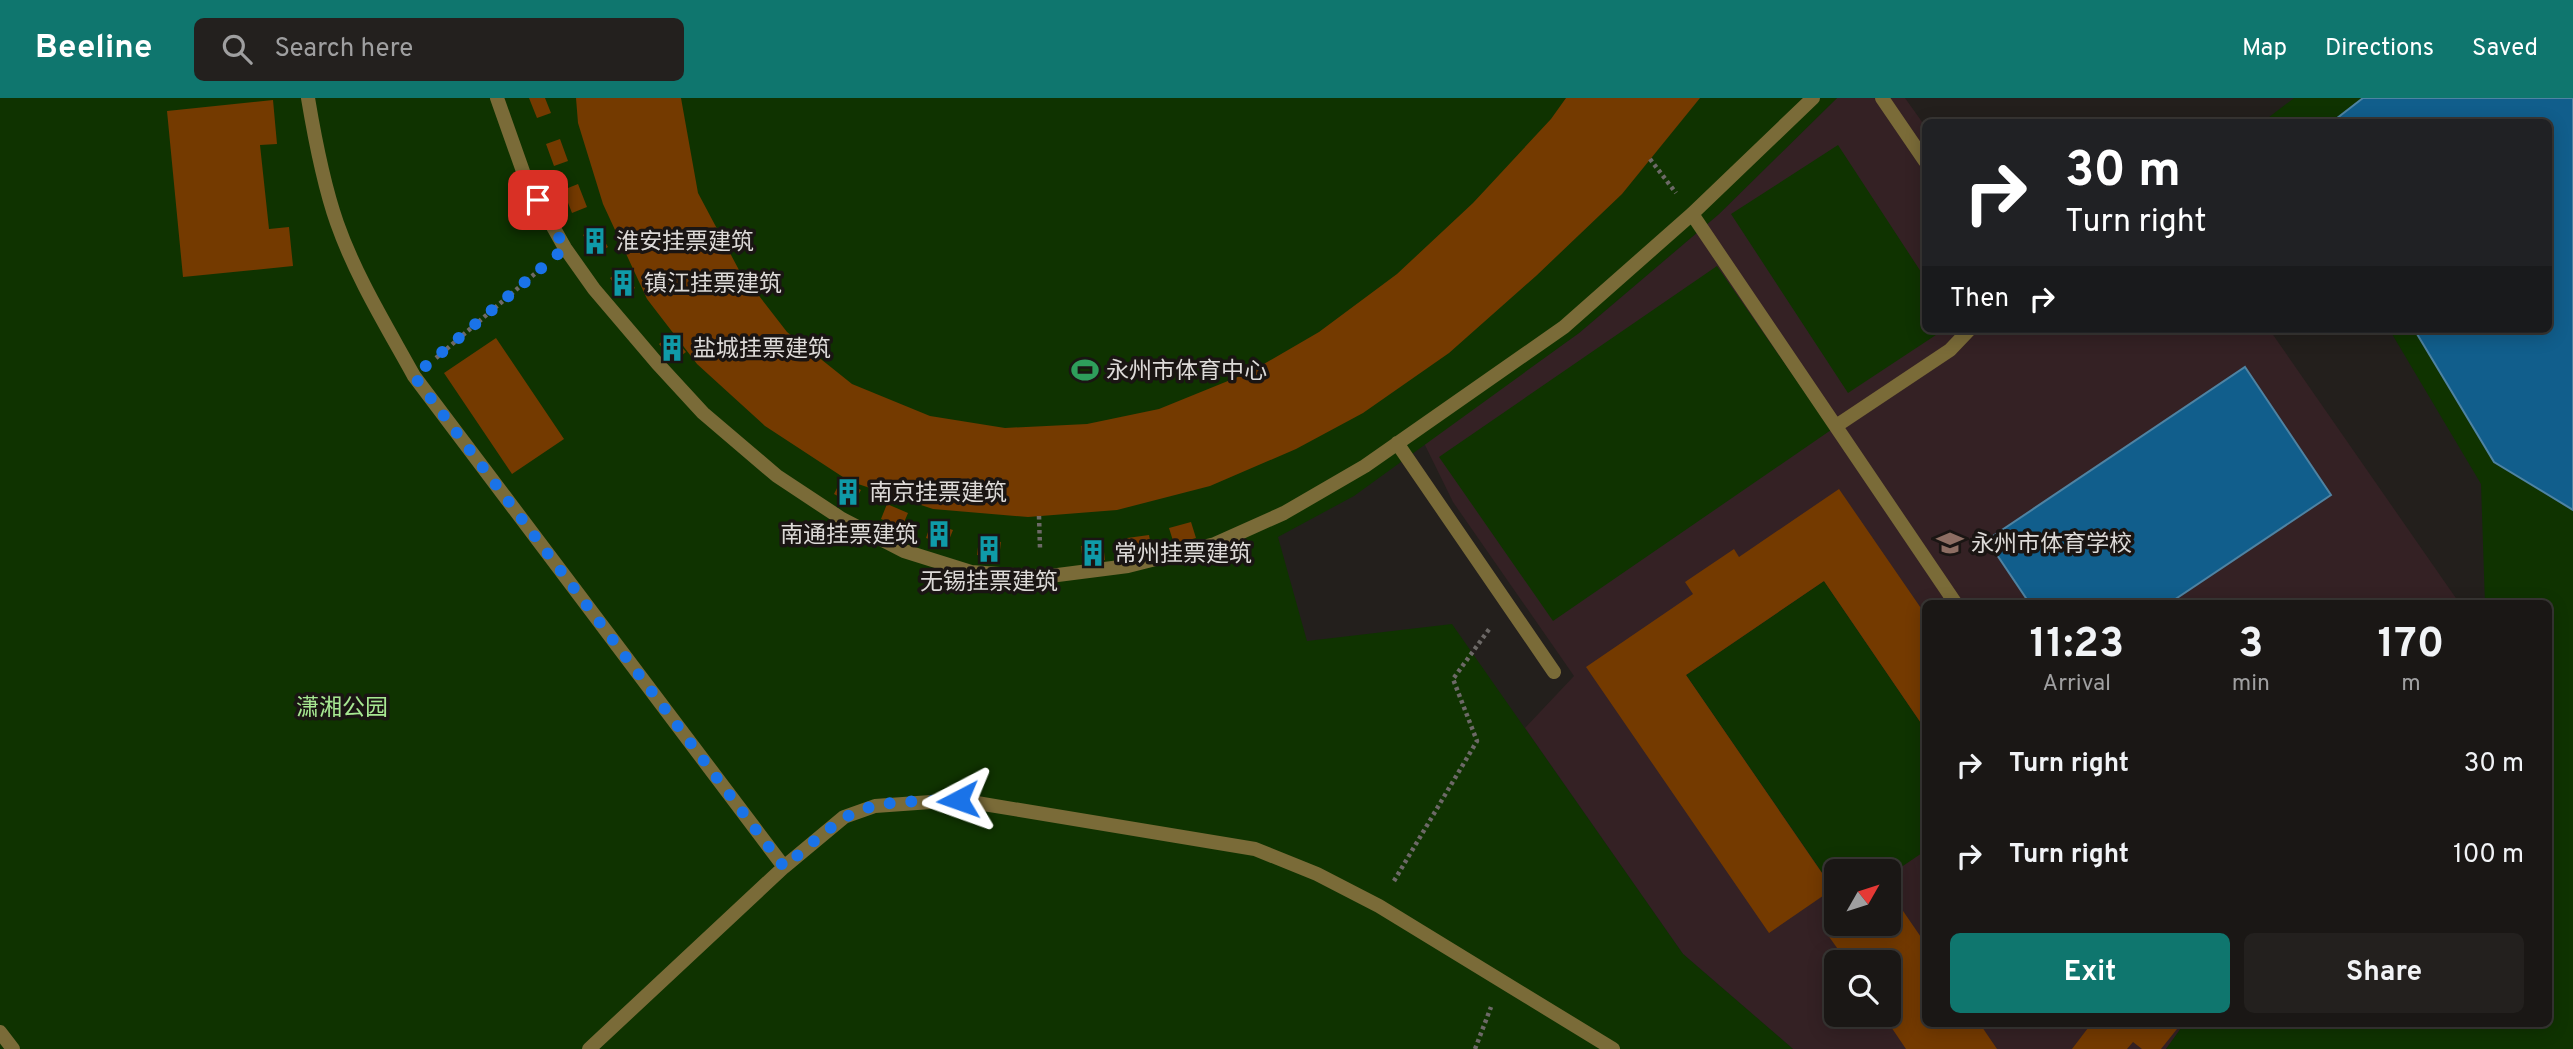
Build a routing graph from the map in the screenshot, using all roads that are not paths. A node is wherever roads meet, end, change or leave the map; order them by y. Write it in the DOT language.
graph roads {
  1 [pos="308,98"];
  2 [pos="497,98"];
  3 [pos="1813,98"];
  4 [pos="1882,98"];
  5 [pos="1922,156"];
  6 [pos="1692,214"];
  7 [pos="1966,333"];
  8 [pos="1836,426"];
  9 [pos="1397,443"];
  10 [pos="1953,600"];
  11 [pos="1554,672"];
  12 [pos="784,867"];
  13 [pos="0,1032"];
  14 [pos="13,1049"];
  15 [pos="589,1049"];
  16 [pos="1613,1049"];
  1 -- 12 [label="street"];
  2 -- 9 [label="street"];
  3 -- 6 [label="street"];
  4 -- 5 [label="street"];
  6 -- 8 [label="street"];
  6 -- 9 [label="street"];
  7 -- 8 [label="street"];
  8 -- 10 [label="street"];
  9 -- 11 [label="street"];
  12 -- 15 [label="street"];
  12 -- 16 [label="street"];
  13 -- 14 [label="street"];
}
